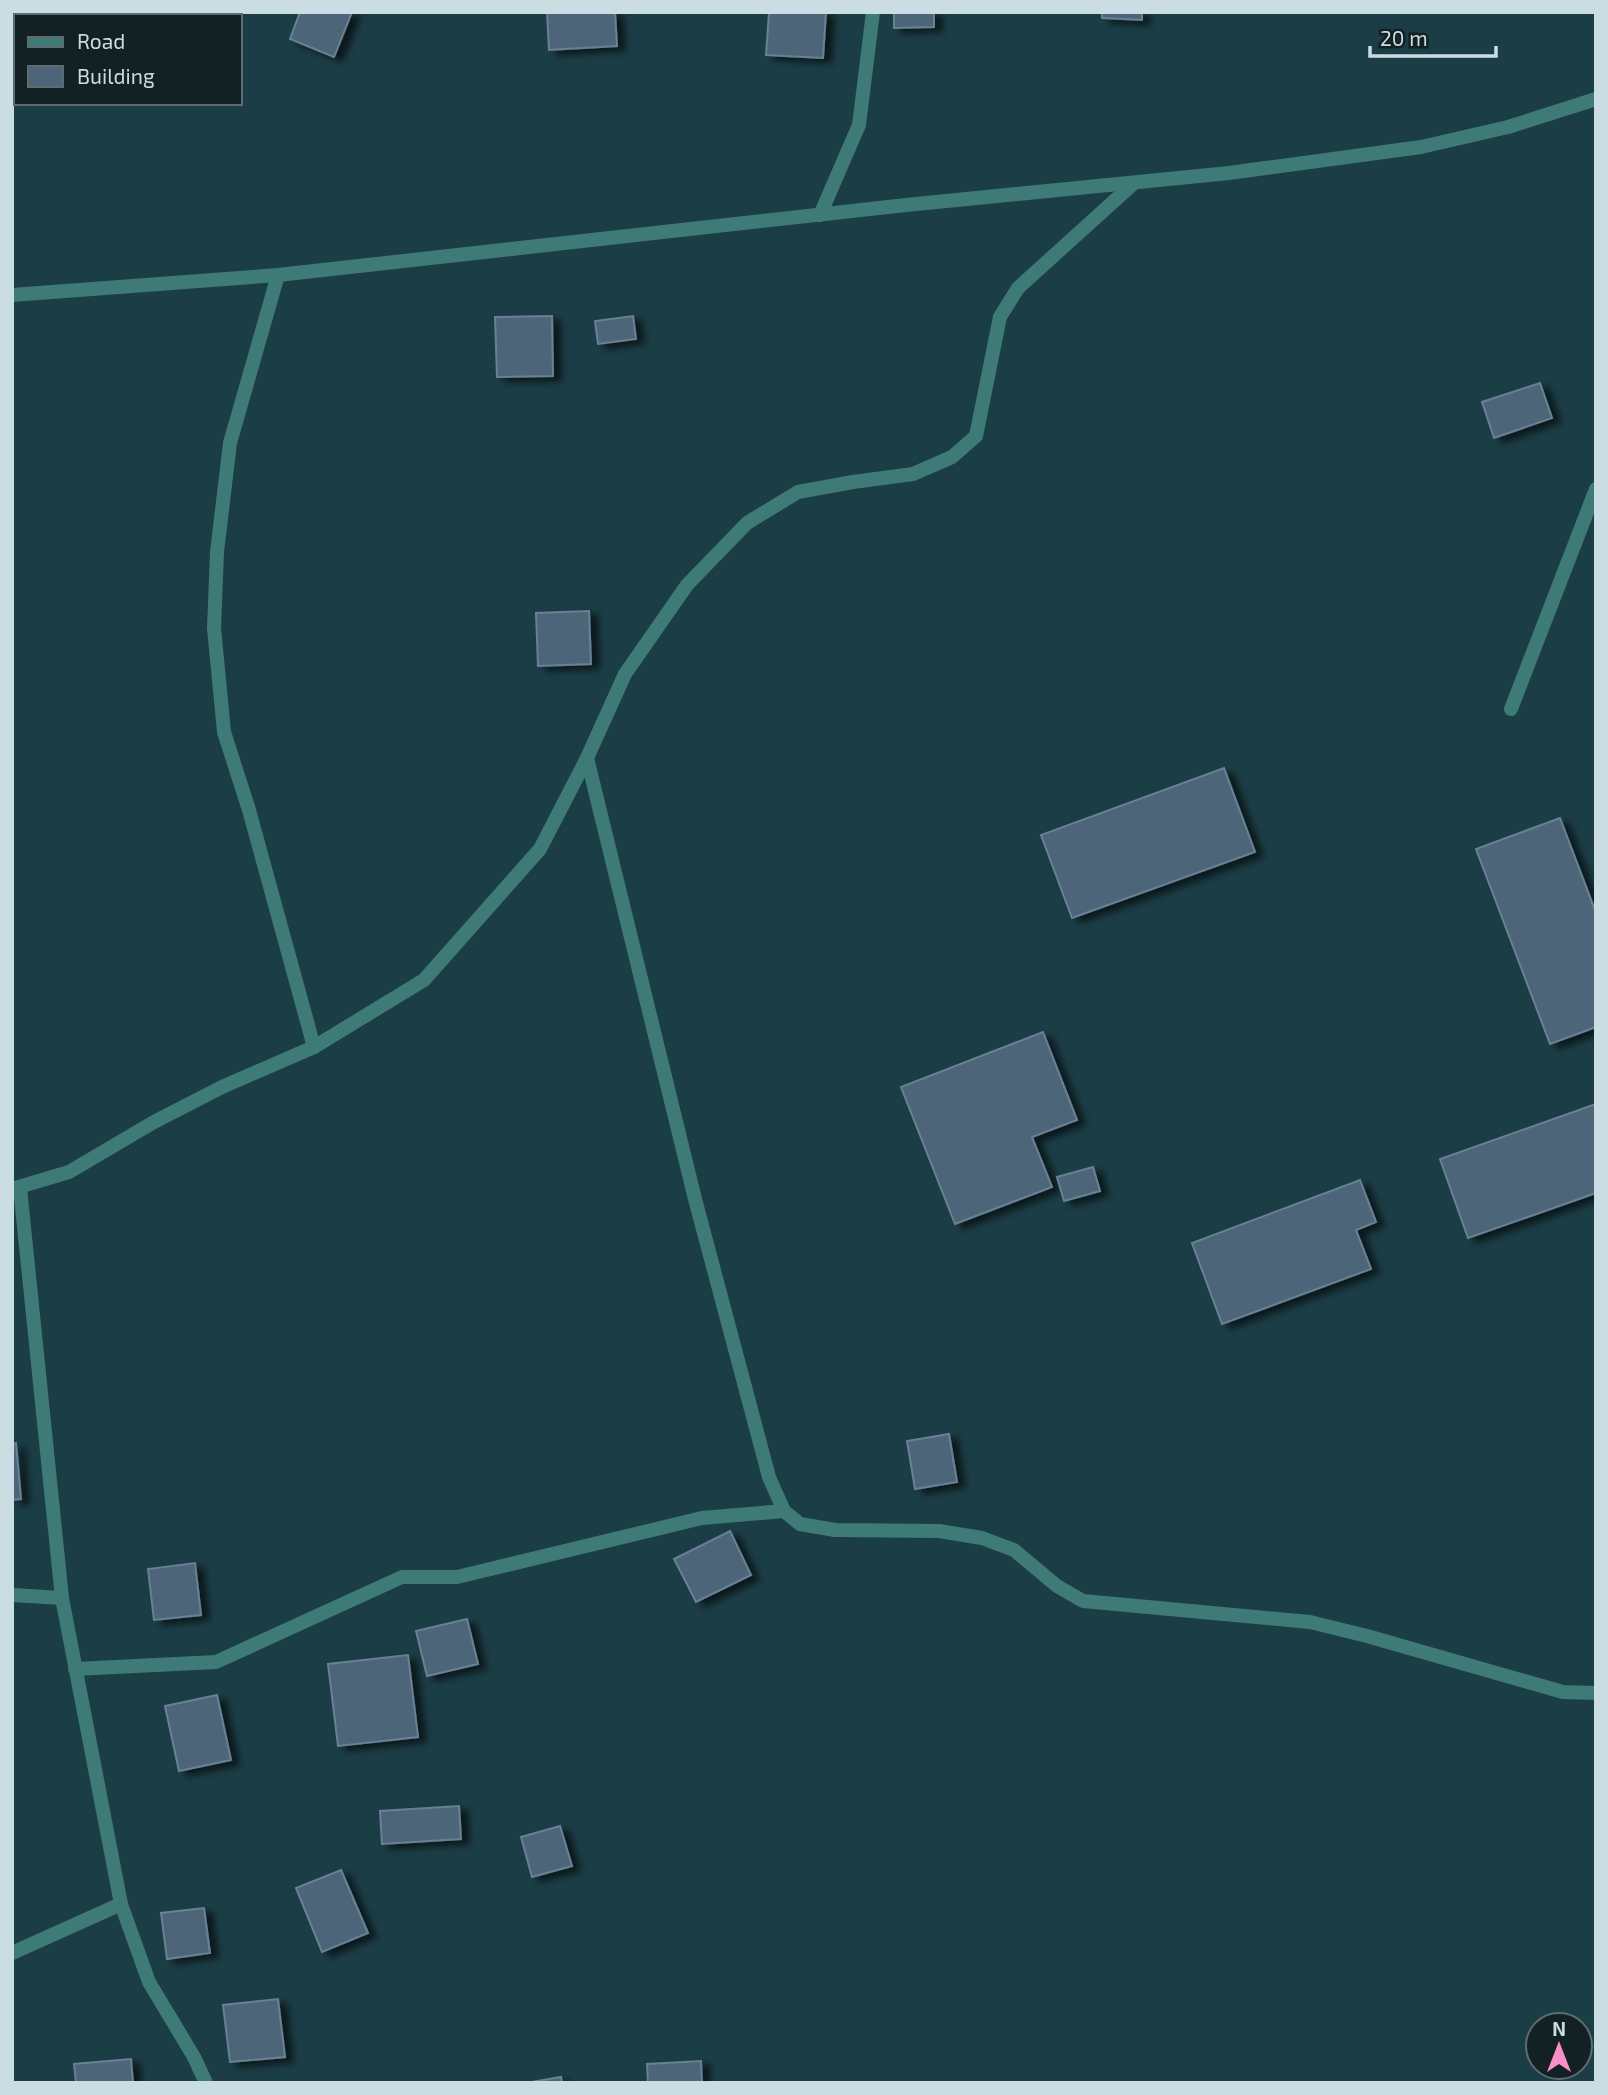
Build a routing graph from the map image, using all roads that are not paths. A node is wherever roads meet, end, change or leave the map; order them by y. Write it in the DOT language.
graph roads {
  1 [pos="873,12"];
  2 [pos="1596,99"];
  3 [pos="1134,183"];
  4 [pos="820,215"];
  5 [pos="278,275"];
  6 [pos="12,295"];
  7 [pos="1596,489"];
  8 [pos="1511,709"];
  9 [pos="587,758"];
  10 [pos="314,1047"];
  11 [pos="16,1189"];
  12 [pos="785,1511"];
  13 [pos="12,1595"];
  14 [pos="62,1598"];
  15 [pos="75,1669"];
  16 [pos="1596,1693"];
  17 [pos="121,1904"];
  18 [pos="12,1953"];
  19 [pos="206,2083"];
  1 -- 4 [label="street"];
  2 -- 3 [label="street"];
  3 -- 4 [label="street"];
  3 -- 9 [label="street"];
  4 -- 5 [label="street"];
  5 -- 6 [label="street"];
  5 -- 10 [label="street"];
  7 -- 8 [label="street"];
  9 -- 10 [label="street"];
  9 -- 12 [label="street"];
  10 -- 11 [label="street"];
  11 -- 14 [label="street"];
  12 -- 15 [label="street"];
  12 -- 16 [label="street"];
  13 -- 14 [label="street"];
  14 -- 15 [label="street"];
  15 -- 17 [label="street"];
  17 -- 18 [label="street"];
  17 -- 19 [label="street"];
}
